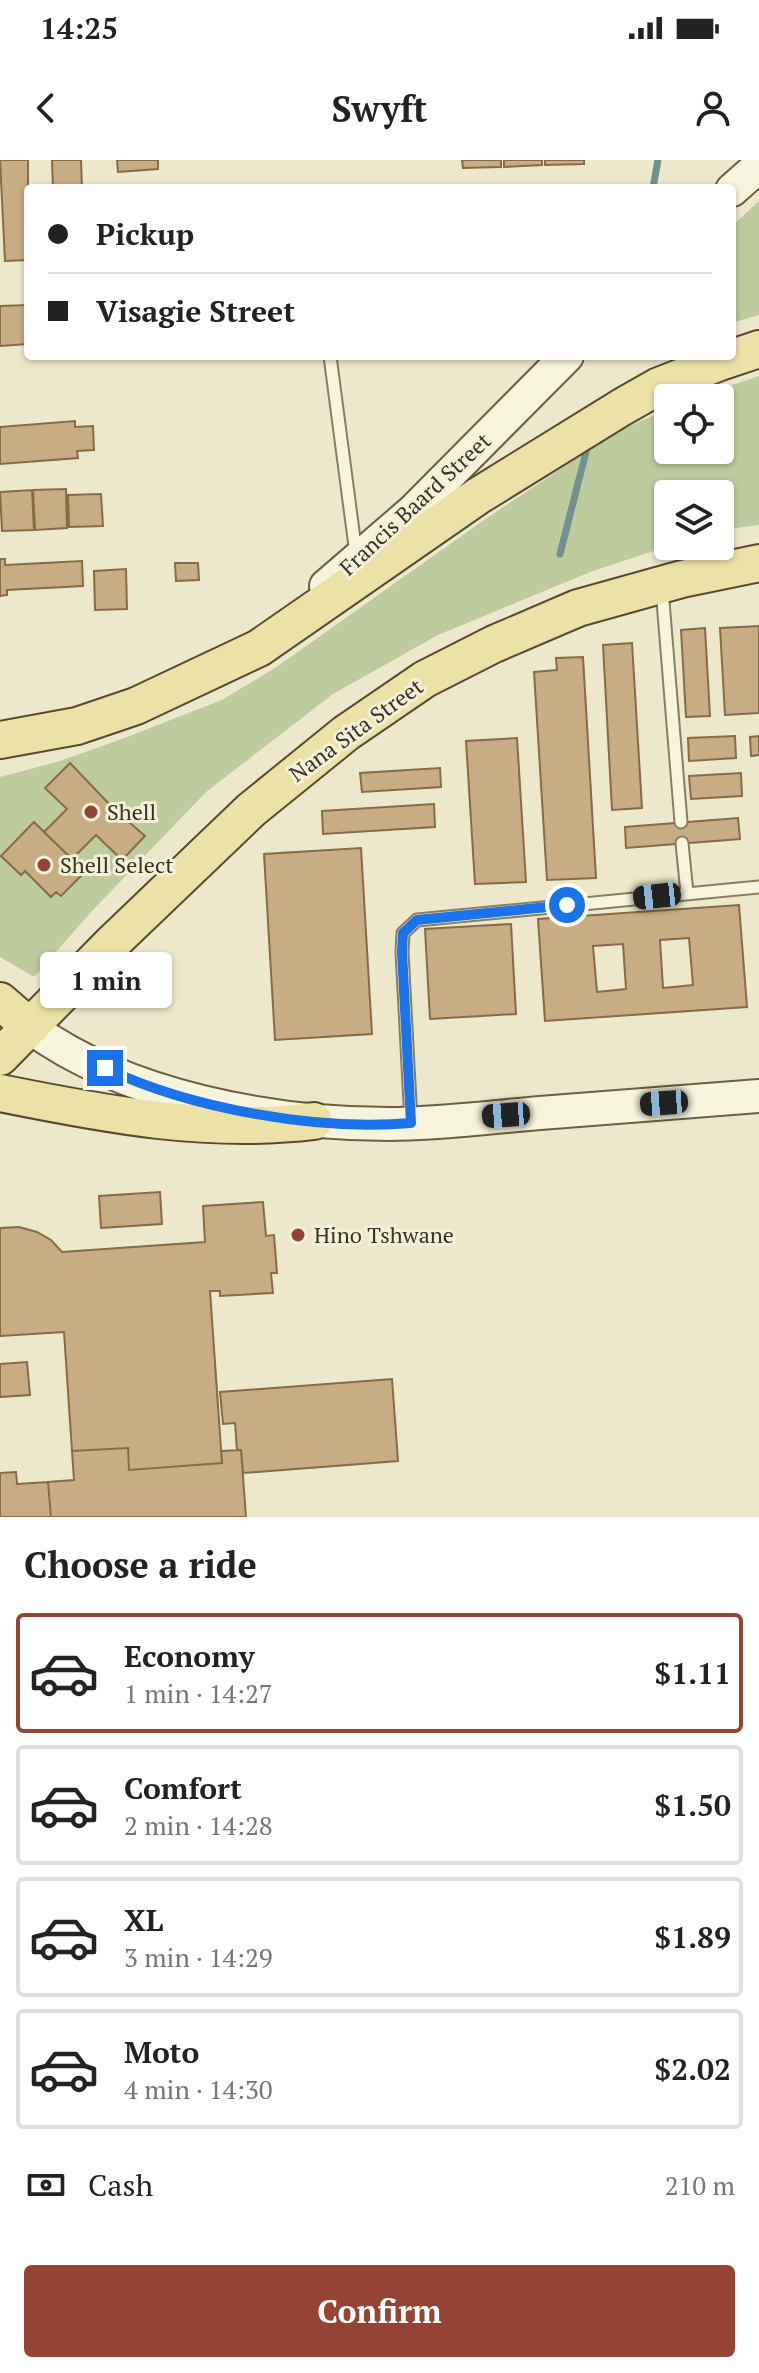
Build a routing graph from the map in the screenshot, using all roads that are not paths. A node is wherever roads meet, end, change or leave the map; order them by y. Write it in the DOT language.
graph roads {
  1 [pos="759,166"];
  2 [pos="736,186"];
  3 [pos="759,349"];
  4 [pos="736,357"];
  5 [pos="331,360"];
  6 [pos="563,360"];
  7 [pos="726,360"];
  8 [pos="357,558"];
  9 [pos="759,563"];
  10 [pos="662,584"];
  11 [pos="259,648"];
  12 [pos="0,740"];
  13 [pos="681,822"];
  14 [pos="682,843"];
  15 [pos="759,887"];
  16 [pos="687,893"];
  17 [pos="0,1001"];
  18 [pos="30,1027"];
  19 [pos="0,1057"];
  20 [pos="0,1093"];
  21 [pos="759,1096"];
  22 [pos="314,1121"];
  23 [pos="411,1123"];
  1 -- 2 [label="street"];
  3 -- 4 [label="main road"];
  5 -- 8 [label="lane"];
  6 -- 8 [label="street, Francis Baard Street"];
  7 -- 11 [label="main road"];
  8 -- 11 [label="street, Francis Baard Street"];
  9 -- 10 [label="main road, Nana Sita Street"];
  10 -- 13 [label="lane"];
  10 -- 18 [label="main road, Nana Sita Street"];
  11 -- 12 [label="main road"];
  14 -- 16 [label="lane"];
  15 -- 16 [label="lane"];
  16 -- 23 [label="lane"];
  17 -- 18 [label="main road"];
  18 -- 19 [label="main road, Nana Sita Street"];
  18 -- 22 [label="street"];
  20 -- 22 [label="main road"];
  21 -- 23 [label="street"];
  22 -- 23 [label="street"];
}
